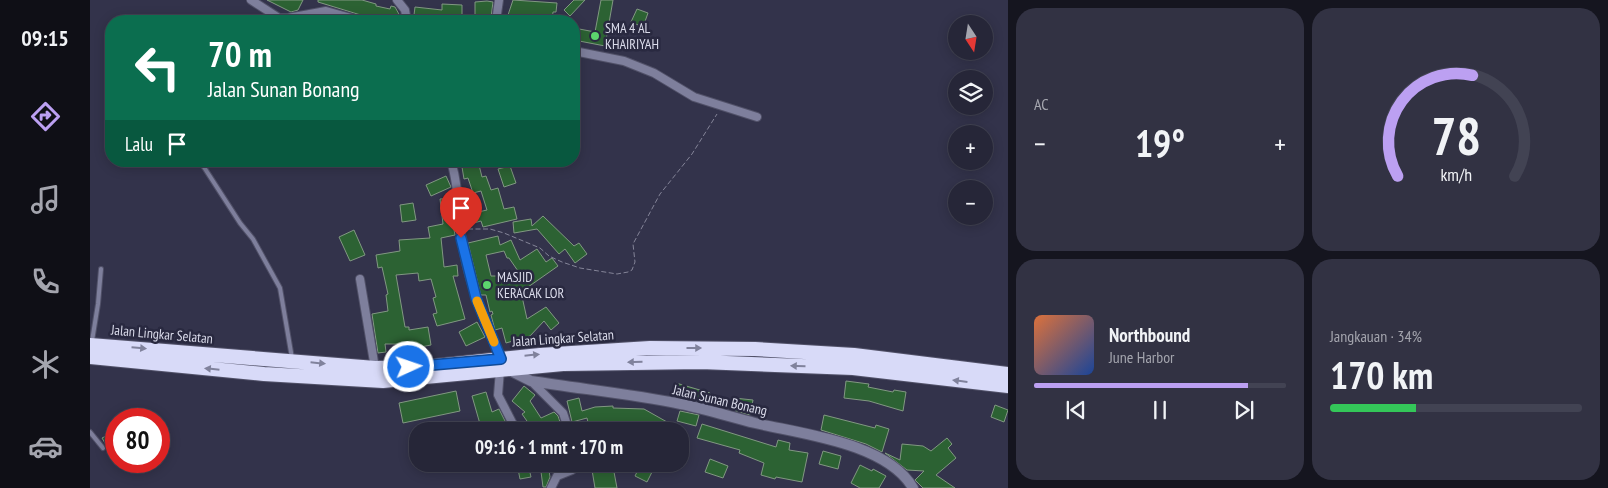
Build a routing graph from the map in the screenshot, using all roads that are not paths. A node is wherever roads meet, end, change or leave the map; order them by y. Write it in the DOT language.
graph roads {
  1 [pos="251,0"];
  2 [pos="398,0"];
  3 [pos="499,0"];
  4 [pos="274,15"];
  5 [pos="304,15"];
  6 [pos="340,15"];
  7 [pos="406,15"];
  8 [pos="497,15"];
  9 [pos="580,52"];
  10 [pos="757,117"];
  11 [pos="204,167"];
  12 [pos="453,167"];
  13 [pos="100,269"];
  14 [pos="360,279"];
  15 [pos="90,349"];
  16 [pos="248,357"];
  17 [pos="293,361"];
  18 [pos="853,362"];
  19 [pos="503,366"];
  20 [pos="375,368"];
  21 [pos="246,372"];
  22 [pos="1008,374"];
  23 [pos="531,382"];
  24 [pos="1008,386"];
  25 [pos="512,422"];
  26 [pos="566,422"];
  27 [pos="90,432"];
  28 [pos="103,448"];
  29 [pos="567,472"];
  30 [pos="551,488"];
  31 [pos="913,488"];
  1 -- 4 [label="street"];
  2 -- 7 [label="street"];
  3 -- 8 [label="street"];
  5 -- 6 [label="street"];
  9 -- 10 [label="street"];
  11 -- 17 [label="lane"];
  12 -- 19 [label="street"];
  13 -- 15 [label="lane"];
  14 -- 20 [label="street"];
  15 -- 16 [label="highway, Jalan Lingkar Selatan, one-way"];
  21 -- 15 [label="highway, Jalan Lingkar Selatan, one-way"];
  16 -- 17 [label="highway, Jalan Lingkar Selatan"];
  16 -- 21 [label="highway"];
  17 -- 20 [label="highway, Jalan Lingkar Selatan, one-way"];
  18 -- 19 [label="highway, Jalan Lingkar Selatan"];
  18 -- 22 [label="highway, Jalan Lingkar Selatan"];
  24 -- 18 [label="highway, Jalan Lingkar Selatan, one-way"];
  19 -- 20 [label="highway, Jalan Lingkar Selatan"];
  19 -- 21 [label="highway, Jalan Lingkar Selatan"];
  19 -- 23 [label="street, Jalan Sunan Bonang"];
  19 -- 25 [label="street"];
  23 -- 26 [label="street"];
  23 -- 31 [label="street, Jalan Sunan Bonang"];
  27 -- 28 [label="lane"];
  29 -- 30 [label="street"];
}
